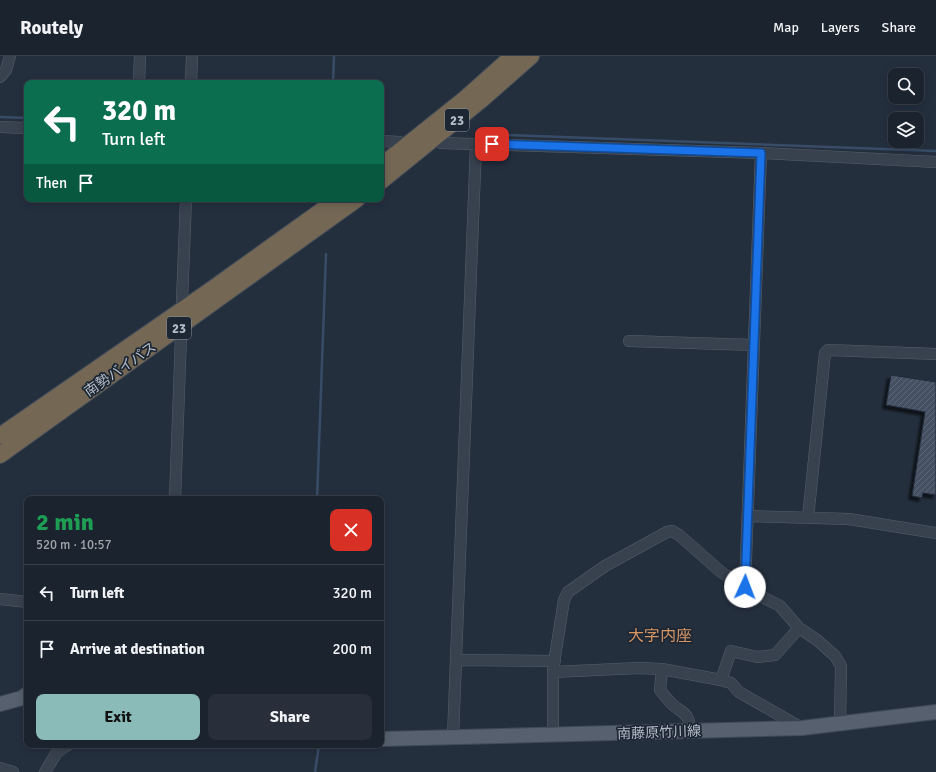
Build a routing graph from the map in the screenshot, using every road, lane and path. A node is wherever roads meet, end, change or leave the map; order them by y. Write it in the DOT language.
graph roads {
  1 [pos="10,56"];
  2 [pos="140,56"];
  3 [pos="192,56"];
  4 [pos="513,56"];
  5 [pos="531,56"];
  6 [pos="0,77"];
  7 [pos="139,80"];
  8 [pos="191,80"];
  9 [pos="0,127"];
  10 [pos="24,128"];
  11 [pos="384,141"];
  12 [pos="400,142"];
  13 [pos="441,143"];
  14 [pos="476,144"];
  15 [pos="761,153"];
  16 [pos="936,162"];
  17 [pos="384,164"];
  18 [pos="384,179"];
  19 [pos="186,202"];
  20 [pos="334,202"];
  21 [pos="354,202"];
  22 [pos="182,301"];
  23 [pos="181,336"];
  24 [pos="629,341"];
  25 [pos="754,345"];
  26 [pos="936,354"];
  27 [pos="0,436"];
  28 [pos="0,455"];
  29 [pos="175,496"];
  30 [pos="748,516"];
  31 [pos="808,518"];
  32 [pos="936,533"];
  33 [pos="745,587"];
  34 [pos="0,599"];
  35 [pos="24,602"];
  36 [pos="799,628"];
  37 [pos="456,660"];
  38 [pos="555,661"];
  39 [pos="662,669"];
  40 [pos="553,672"];
  41 [pos="721,680"];
  42 [pos="24,696"];
  43 [pos="0,704"];
  44 [pos="936,712"];
  45 [pos="840,724"];
  46 [pos="802,728"];
  47 [pos="691,731"];
  48 [pos="553,735"];
  49 [pos="453,737"];
  50 [pos="384,739"];
  51 [pos="63,748"];
  52 [pos="0,768"];
  53 [pos="13,772"];
  54 [pos="45,772"];
  1 -- 6 [label="street"];
  2 -- 7 [label="street"];
  3 -- 8 [label="street"];
  4 -- 17 [label="highway, 23"];
  5 -- 18 [label="highway, 23"];
  9 -- 10 [label="street"];
  11 -- 12 [label="street"];
  13 -- 14 [label="street"];
  14 -- 15 [label="street"];
  14 -- 37 [label="street"];
  15 -- 16 [label="street"];
  15 -- 25 [label="street"];
  19 -- 22 [label="street"];
  20 -- 27 [label="highway, 南勢バイパス / 23"];
  21 -- 28 [label="highway, 南勢バイパス / 23"];
  23 -- 29 [label="street"];
  24 -- 25 [label="street"];
  25 -- 30 [label="street"];
  26 -- 31 [label="street"];
  30 -- 31 [label="street"];
  30 -- 33 [label="street"];
  31 -- 32 [label="street"];
  33 -- 36 [label="street"];
  33 -- 38 [label="street"];
  34 -- 35 [label="street"];
  36 -- 41 [label="street"];
  36 -- 45 [label="street"];
  37 -- 38 [label="street"];
  37 -- 49 [label="street"];
  38 -- 40 [label="street"];
  39 -- 40 [label="street"];
  39 -- 41 [label="street"];
  39 -- 47 [label="street"];
  40 -- 48 [label="street"];
  41 -- 46 [label="street"];
  42 -- 43 [label="main road"];
  44 -- 45 [label="main road, 南藤原竹川線"];
  45 -- 46 [label="main road, 南藤原竹川線"];
  46 -- 47 [label="main road, 南藤原竹川線"];
  47 -- 48 [label="main road, 南藤原竹川線"];
  48 -- 49 [label="main road, 南藤原竹川線"];
  49 -- 50 [label="main road, 南藤原竹川線"];
  51 -- 54 [label="street"];
  52 -- 53 [label="street"];
}
